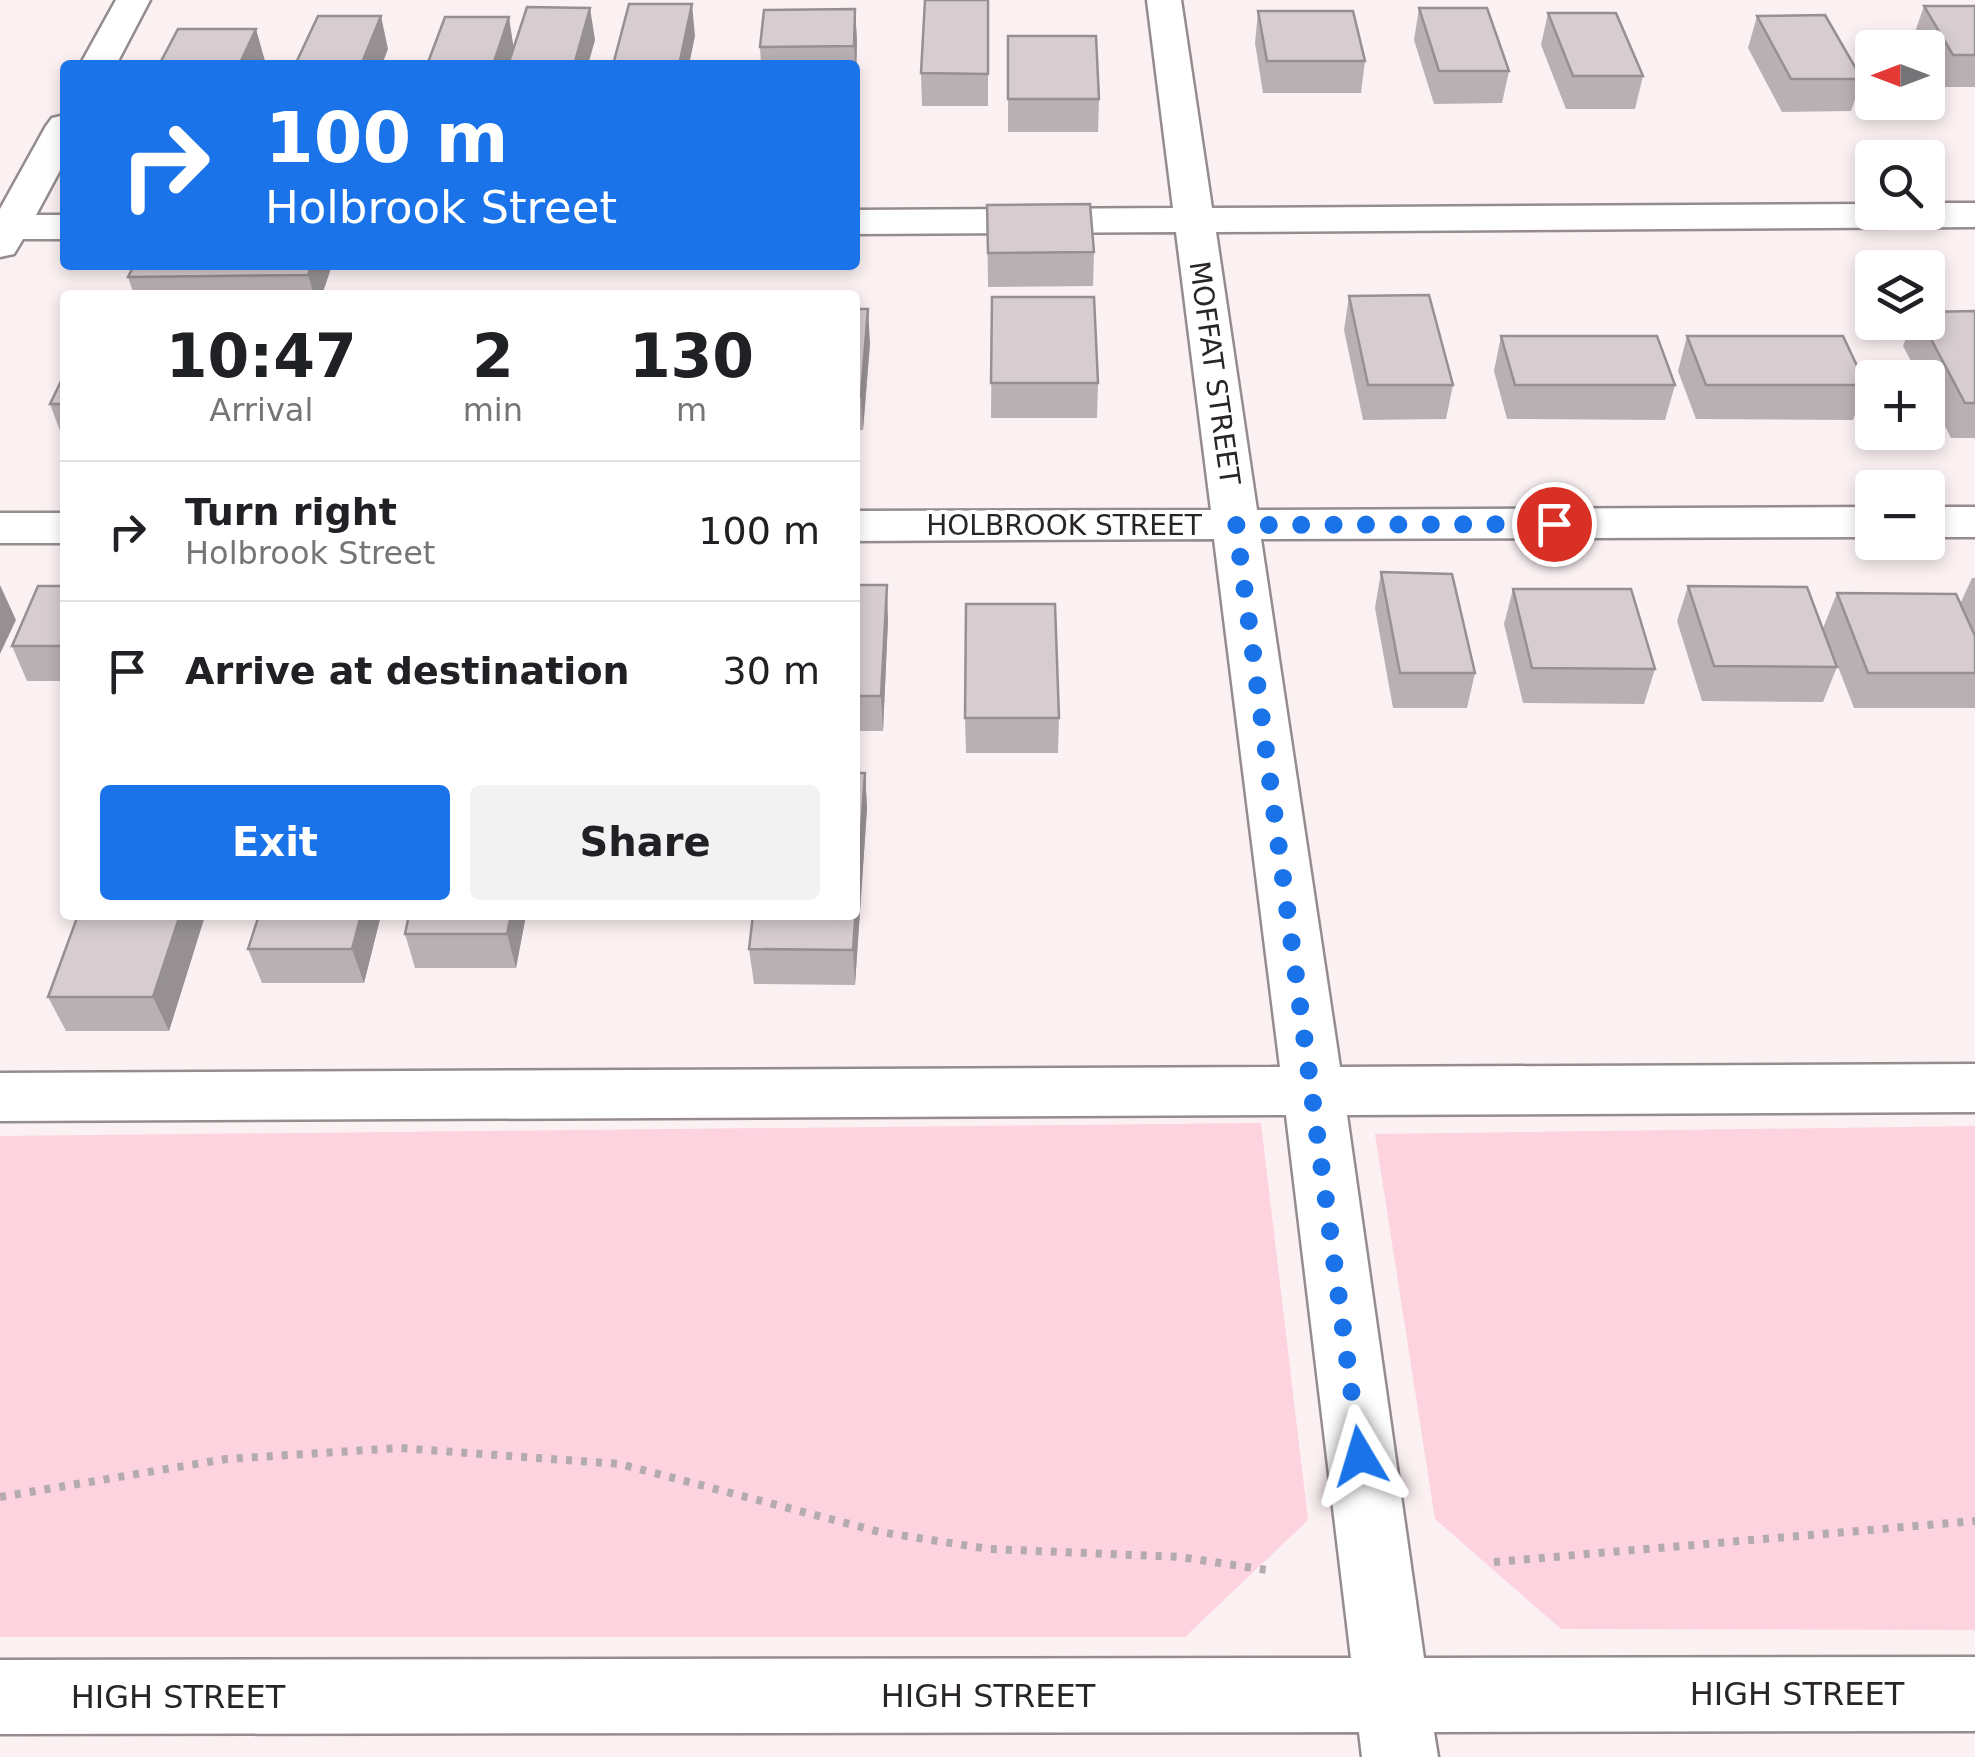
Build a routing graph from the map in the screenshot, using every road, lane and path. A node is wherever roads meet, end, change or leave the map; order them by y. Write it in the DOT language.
graph roads {
  1 [pos="134,0"];
  2 [pos="1164,0"];
  3 [pos="101,60"];
  4 [pos="60,135"];
  5 [pos="1975,214"];
  6 [pos="1194,220"];
  7 [pos="860,222"];
  8 [pos="60,227"];
  9 [pos="3,233"];
  10 [pos="1855,522"];
  11 [pos="1945,522"];
  12 [pos="1975,522"];
  13 [pos="1236,525"];
  14 [pos="860,526"];
  15 [pos="0,528"];
  16 [pos="60,528"];
  17 [pos="1314,1088"];
  18 [pos="1975,1088"];
  19 [pos="0,1097"];
  20 [pos="0,1497"];
  21 [pos="1975,1521"];
  22 [pos="1494,1562"];
  23 [pos="1267,1570"];
  24 [pos="1975,1694"];
  25 [pos="0,1697"];
  26 [pos="1396,1726"];
  1 -- 3 [label="street"];
  2 -- 6 [label="street, MOFFAT STREET"];
  4 -- 9 [label="street"];
  5 -- 6 [label="street"];
  6 -- 7 [label="street"];
  6 -- 13 [label="street, MOFFAT STREET"];
  8 -- 9 [label="street"];
  10 -- 13 [label="street, HOLBROOK STREET"];
  11 -- 12 [label="street"];
  13 -- 14 [label="street, HOLBROOK STREET"];
  13 -- 17 [label="street, MOFFAT STREET"];
  15 -- 16 [label="street"];
  17 -- 18 [label="street"];
  17 -- 19 [label="street"];
  17 -- 26 [label="street, MOFFAT STREET"];
  20 -- 23 [label="path"];
  21 -- 22 [label="path"];
  24 -- 26 [label="street, HIGH STREET"];
  25 -- 26 [label="street, HIGH STREET"];
}
